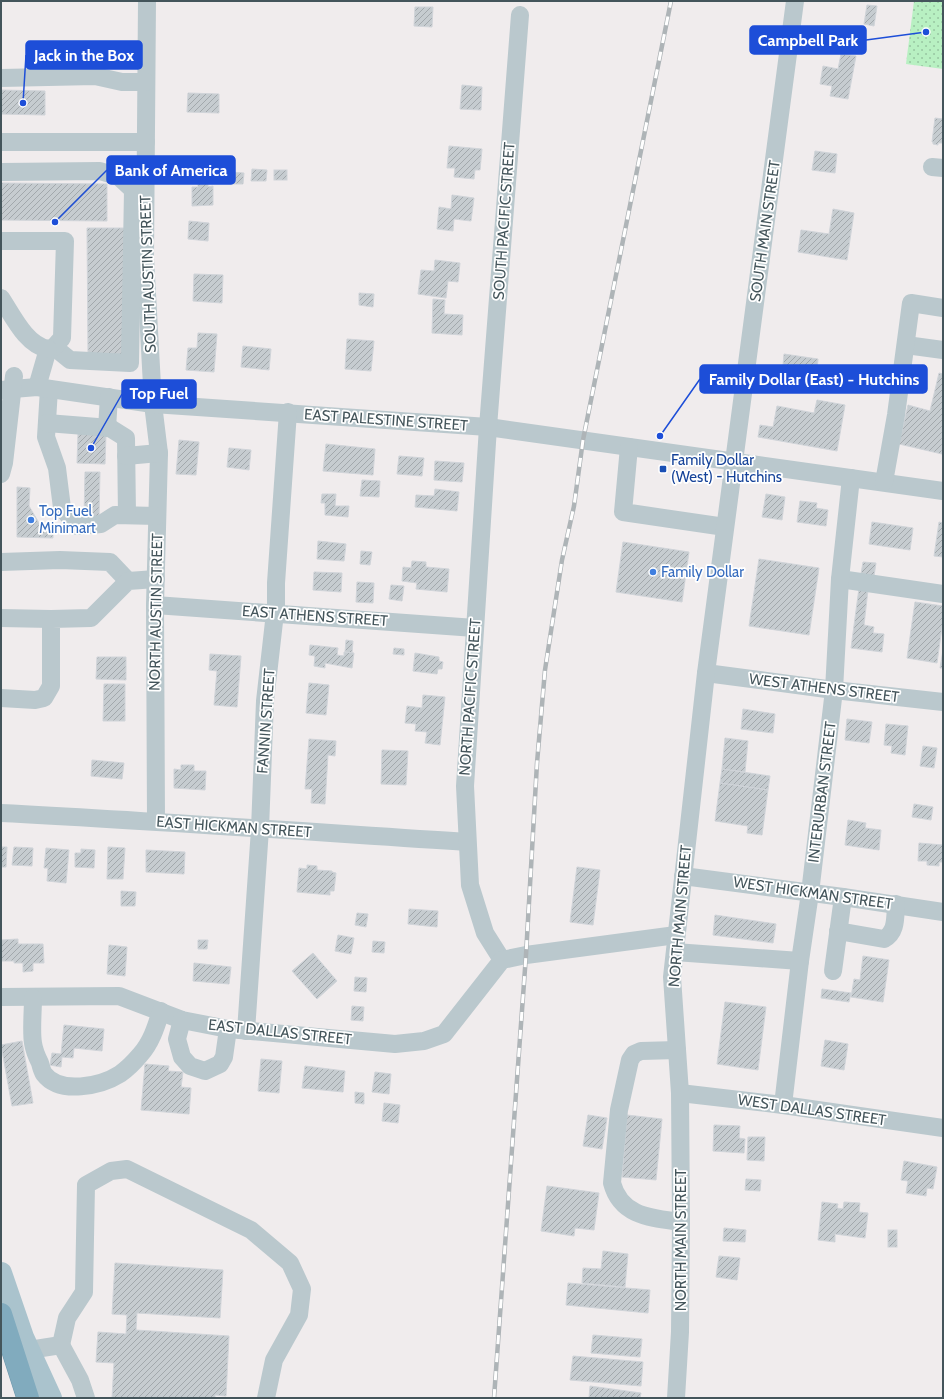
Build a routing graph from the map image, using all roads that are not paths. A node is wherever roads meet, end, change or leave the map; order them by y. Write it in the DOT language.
graph roads {
  1 [pos="147,1"];
  2 [pos="795,1"];
  3 [pos="520,15"];
  4 [pos="1,78"];
  5 [pos="146,82"];
  6 [pos="1,142"];
  7 [pos="146,142"];
  8 [pos="1,172"];
  9 [pos="1,241"];
  10 [pos="1,298"];
  11 [pos="943,308"];
  12 [pos="906,346"];
  13 [pos="51,348"];
  14 [pos="943,350"];
  15 [pos="7,381"];
  16 [pos="43,388"];
  17 [pos="109,397"];
  18 [pos="153,404"];
  19 [pos="288,412"];
  20 [pos="47,423"];
  21 [pos="488,427"];
  22 [pos="107,428"];
  23 [pos="629,447"];
  24 [pos="159,453"];
  25 [pos="126,456"];
  26 [pos="734,461"];
  27 [pos="1,474"];
  28 [pos="851,478"];
  29 [pos="884,482"];
  30 [pos="943,491"];
  31 [pos="127,515"];
  32 [pos="157,516"];
  33 [pos="725,527"];
  34 [pos="1,562"];
  35 [pos="156,579"];
  36 [pos="840,579"];
  37 [pos="128,581"];
  38 [pos="943,594"];
  39 [pos="155,605"];
  40 [pos="275,613"];
  41 [pos="1,618"];
  42 [pos="51,619"];
  43 [pos="475,628"];
  44 [pos="706,673"];
  45 [pos="834,690"];
  46 [pos="1,698"];
  47 [pos="943,702"];
  48 [pos="1,813"];
  49 [pos="156,821"];
  50 [pos="260,829"];
  51 [pos="468,842"];
  52 [pos="683,876"];
  53 [pos="810,893"];
  54 [pos="843,897"];
  55 [pos="896,904"];
  56 [pos="943,912"];
  57 [pos="838,931"];
  58 [pos="675,944"];
  59 [pos="502,960"];
  60 [pos="800,961"];
  61 [pos="833,972"];
  62 [pos="1,997"];
  63 [pos="34,998"];
  64 [pos="160,1012"];
  65 [pos="182,1020"];
  66 [pos="228,1029"];
  67 [pos="246,1031"];
  68 [pos="677,1050"];
  69 [pos="680,1093"];
  70 [pos="783,1105"];
  71 [pos="943,1128"];
  72 [pos="681,1222"];
  73 [pos="1,1273"];
  74 [pos="1,1314"];
  75 [pos="61,1345"];
  76 [pos="29,1350"];
  77 [pos="28,1398"];
  78 [pos="51,1398"];
  79 [pos="86,1398"];
  80 [pos="266,1398"];
  81 [pos="676,1398"];
  1 -- 5 [label="street, SOUTH AUSTIN STREET"];
  2 -- 26 [label="street, SOUTH MAIN STREET"];
  3 -- 21 [label="street, SOUTH PACIFIC STREET"];
  4 -- 5 [label="street"];
  5 -- 7 [label="street, SOUTH AUSTIN STREET"];
  6 -- 7 [label="street"];
  7 -- 18 [label="street, SOUTH AUSTIN STREET"];
  8 -- 13 [label="street"];
  9 -- 13 [label="street"];
  10 -- 13 [label="street"];
  11 -- 12 [label="street"];
  12 -- 14 [label="street"];
  12 -- 29 [label="street"];
  13 -- 16 [label="street"];
  15 -- 16 [label="street, EAST PALESTINE STREET"];
  15 -- 27 [label="street"];
  16 -- 17 [label="street, EAST PALESTINE STREET"];
  16 -- 20 [label="street"];
  17 -- 18 [label="street, EAST PALESTINE STREET"];
  17 -- 22 [label="street"];
  18 -- 19 [label="street, EAST PALESTINE STREET"];
  18 -- 24 [label="street, NORTH AUSTIN STREET"];
  19 -- 21 [label="street, EAST PALESTINE STREET"];
  19 -- 40 [label="street, FANNIN STREET"];
  20 -- 22 [label="street"];
  20 -- 31 [label="street"];
  21 -- 23 [label="street, EAST PALESTINE STREET"];
  21 -- 43 [label="street, NORTH PACIFIC STREET"];
  22 -- 25 [label="street"];
  23 -- 26 [label="street, EAST PALESTINE STREET"];
  23 -- 33 [label="street"];
  24 -- 25 [label="street"];
  24 -- 32 [label="street, NORTH AUSTIN STREET"];
  25 -- 31 [label="street"];
  26 -- 28 [label="street, EAST PALESTINE STREET"];
  26 -- 33 [label="street, NORTH MAIN STREET"];
  28 -- 29 [label="street, EAST PALESTINE STREET"];
  28 -- 36 [label="street, INTERURBAN STREET"];
  29 -- 30 [label="street, EAST PALESTINE STREET"];
  31 -- 32 [label="street"];
  32 -- 35 [label="street, NORTH AUSTIN STREET"];
  33 -- 44 [label="street, NORTH MAIN STREET"];
  34 -- 37 [label="street"];
  35 -- 37 [label="street"];
  35 -- 39 [label="street, NORTH AUSTIN STREET"];
  36 -- 38 [label="street"];
  36 -- 45 [label="street, INTERURBAN STREET"];
  37 -- 42 [label="street"];
  39 -- 40 [label="street, EAST ATHENS STREET"];
  39 -- 49 [label="street, NORTH AUSTIN STREET"];
  40 -- 43 [label="street, EAST ATHENS STREET"];
  40 -- 50 [label="street, FANNIN STREET"];
  41 -- 42 [label="street"];
  42 -- 46 [label="street"];
  43 -- 51 [label="street, NORTH PACIFIC STREET"];
  44 -- 45 [label="street, WEST ATHENS STREET"];
  44 -- 52 [label="street, NORTH MAIN STREET"];
  45 -- 47 [label="street, WEST ATHENS STREET"];
  45 -- 53 [label="street, INTERURBAN STREET"];
  48 -- 49 [label="street, EAST HICKMAN STREET"];
  49 -- 50 [label="street, EAST HICKMAN STREET"];
  50 -- 51 [label="street, EAST HICKMAN STREET"];
  50 -- 67 [label="street, FANNIN STREET"];
  51 -- 59 [label="street, NORTH PACIFIC STREET"];
  52 -- 53 [label="street, WEST HICKMAN STREET"];
  52 -- 58 [label="street, NORTH MAIN STREET"];
  53 -- 54 [label="street, WEST HICKMAN STREET"];
  53 -- 60 [label="street, INTERURBAN STREET"];
  54 -- 55 [label="street, WEST HICKMAN STREET"];
  54 -- 57 [label="street"];
  55 -- 56 [label="street, WEST HICKMAN STREET"];
  55 -- 57 [label="street"];
  57 -- 61 [label="street"];
  58 -- 59 [label="street"];
  58 -- 60 [label="street"];
  58 -- 68 [label="street, NORTH MAIN STREET"];
  59 -- 67 [label="street, EAST DALLAS STREET"];
  60 -- 70 [label="street, INTERURBAN STREET"];
  62 -- 63 [label="street, EAST DALLAS STREET"];
  63 -- 64 [label="street, EAST DALLAS STREET"];
  63 -- 64 [label="street"];
  64 -- 65 [label="street, EAST DALLAS STREET"];
  65 -- 66 [label="street, EAST DALLAS STREET"];
  65 -- 66 [label="street"];
  66 -- 67 [label="street, EAST DALLAS STREET"];
  68 -- 69 [label="street, NORTH MAIN STREET"];
  68 -- 72 [label="street"];
  69 -- 70 [label="street, WEST DALLAS STREET"];
  69 -- 72 [label="street, NORTH MAIN STREET"];
  70 -- 71 [label="street, WEST DALLAS STREET"];
  72 -- 81 [label="street, NORTH MAIN STREET"];
  73 -- 76 [label="main road"];
  74 -- 77 [label="highway"];
  75 -- 76 [label="street"];
  75 -- 79 [label="street"];
  75 -- 80 [label="street"];
  76 -- 78 [label="main road"];
}
